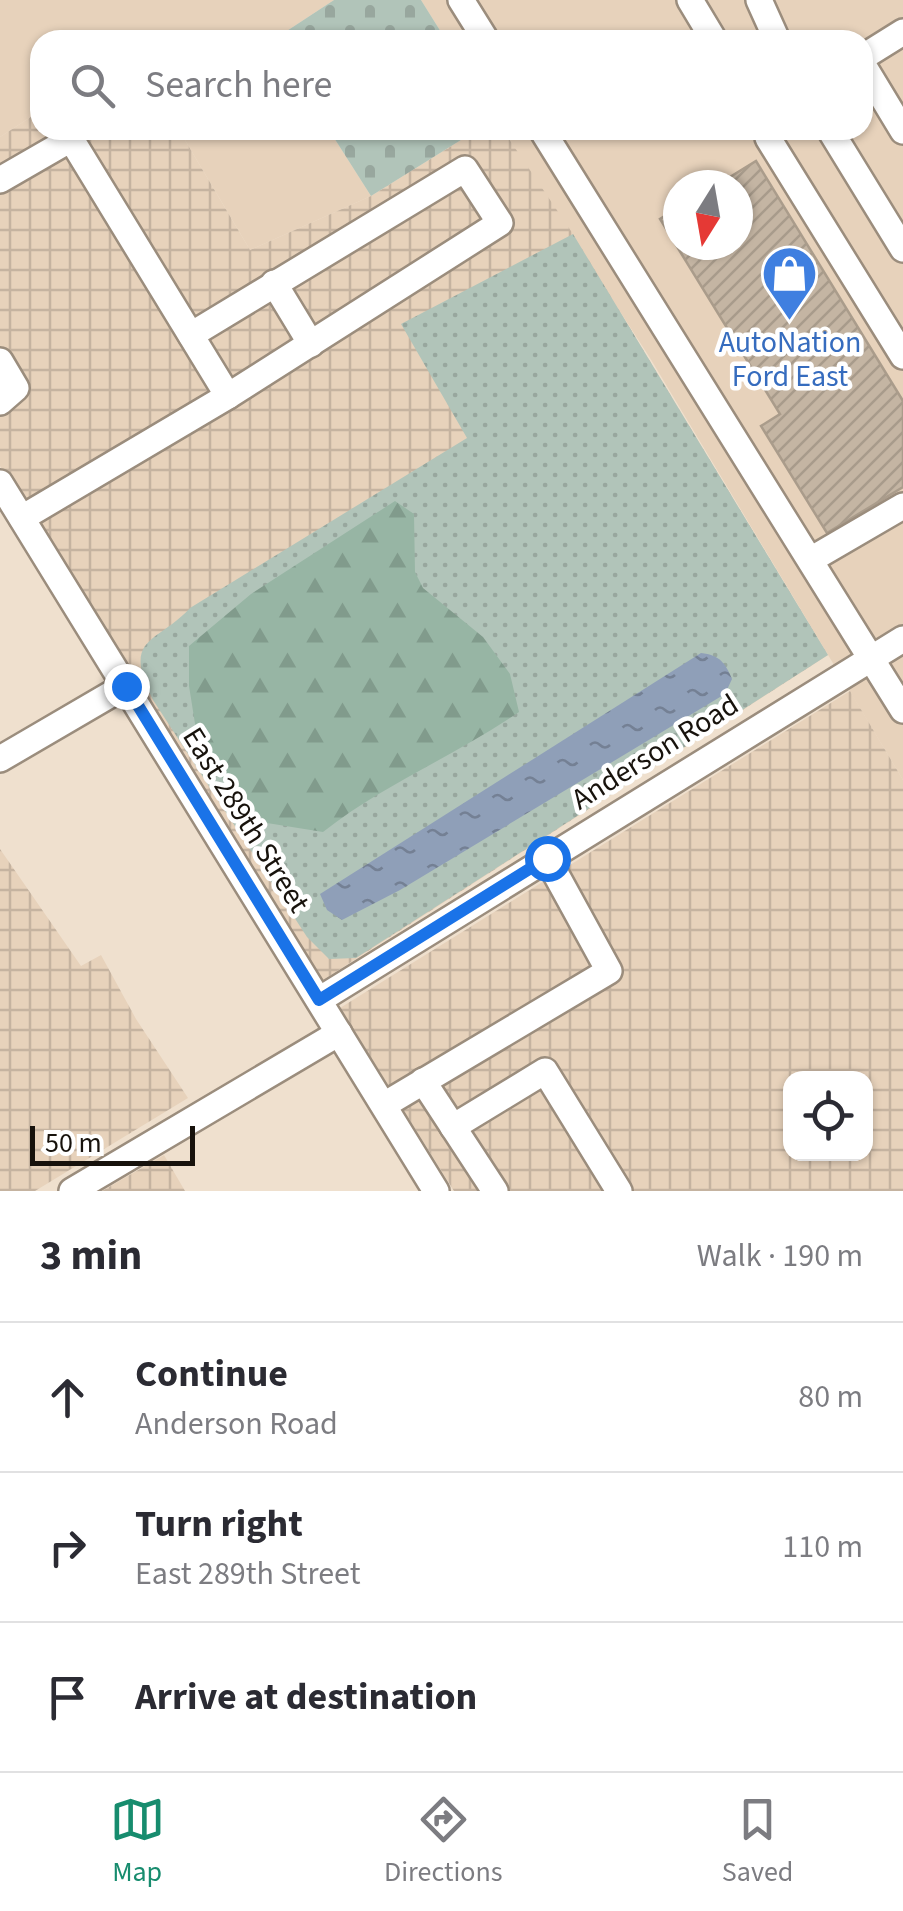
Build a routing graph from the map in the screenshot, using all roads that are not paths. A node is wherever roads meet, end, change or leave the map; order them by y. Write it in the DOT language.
graph roads {
  1 [pos="461,0"];
  2 [pos="690,0"];
  3 [pos="759,0"];
  4 [pos="480,30"];
  5 [pos="708,30"];
  6 [pos="772,30"];
  7 [pos="903,32"];
  8 [pos="873,51"];
  9 [pos="873,82"];
  10 [pos="903,131"];
  11 [pos="68,140"];
  12 [pos="71,140"];
  13 [pos="548,140"];
  14 [pos="769,140"];
  15 [pos="836,140"];
  16 [pos="0,180"];
  17 [pos="903,249"];
  18 [pos="274,284"];
  19 [pos="192,335"];
  20 [pos="311,344"];
  21 [pos="903,356"];
  22 [pos="0,361"];
  23 [pos="228,396"];
  24 [pos="0,402"];
  25 [pos="0,482"];
  26 [pos="903,506"];
  27 [pos="22,518"];
  28 [pos="812,560"];
  29 [pos="903,639"];
  30 [pos="872,655"];
  31 [pos="126,686"];
  32 [pos="903,710"];
  33 [pos="0,759"];
  34 [pos="547,858"];
  35 [pos="319,1000"];
  36 [pos="339,1033"];
  37 [pos="423,1081"];
  38 [pos="384,1105"];
  39 [pos="453,1127"];
  40 [pos="72,1191"];
  41 [pos="436,1191"];
  42 [pos="495,1191"];
  43 [pos="619,1191"];
  1 -- 4 [label="street"];
  2 -- 5 [label="street"];
  3 -- 6 [label="street"];
  7 -- 8 [label="street"];
  9 -- 10 [label="street"];
  11 -- 16 [label="street"];
  12 -- 19 [label="street"];
  13 -- 28 [label="street"];
  14 -- 21 [label="street"];
  15 -- 17 [label="street"];
  18 -- 19 [label="street"];
  18 -- 20 [label="street"];
  18 -- 20 [label="street"];
  19 -- 23 [label="street"];
  20 -- 23 [label="street"];
  22 -- 24 [label="street"];
  23 -- 27 [label="street"];
  25 -- 27 [label="street, East 289th Street"];
  26 -- 28 [label="street"];
  27 -- 31 [label="street, East 289th Street"];
  28 -- 30 [label="street"];
  29 -- 30 [label="street, Anderson Road"];
  30 -- 32 [label="street"];
  30 -- 34 [label="street, Anderson Road"];
  31 -- 33 [label="street"];
  31 -- 35 [label="street, East 289th Street"];
  34 -- 35 [label="street, Anderson Road"];
  34 -- 37 [label="street"];
  35 -- 36 [label="street, East 289th Street"];
  36 -- 38 [label="street, East 289th Street"];
  36 -- 40 [label="street"];
  37 -- 38 [label="street"];
  37 -- 39 [label="street"];
  38 -- 41 [label="street, East 289th Street"];
  39 -- 42 [label="street"];
  39 -- 43 [label="street"];
}
